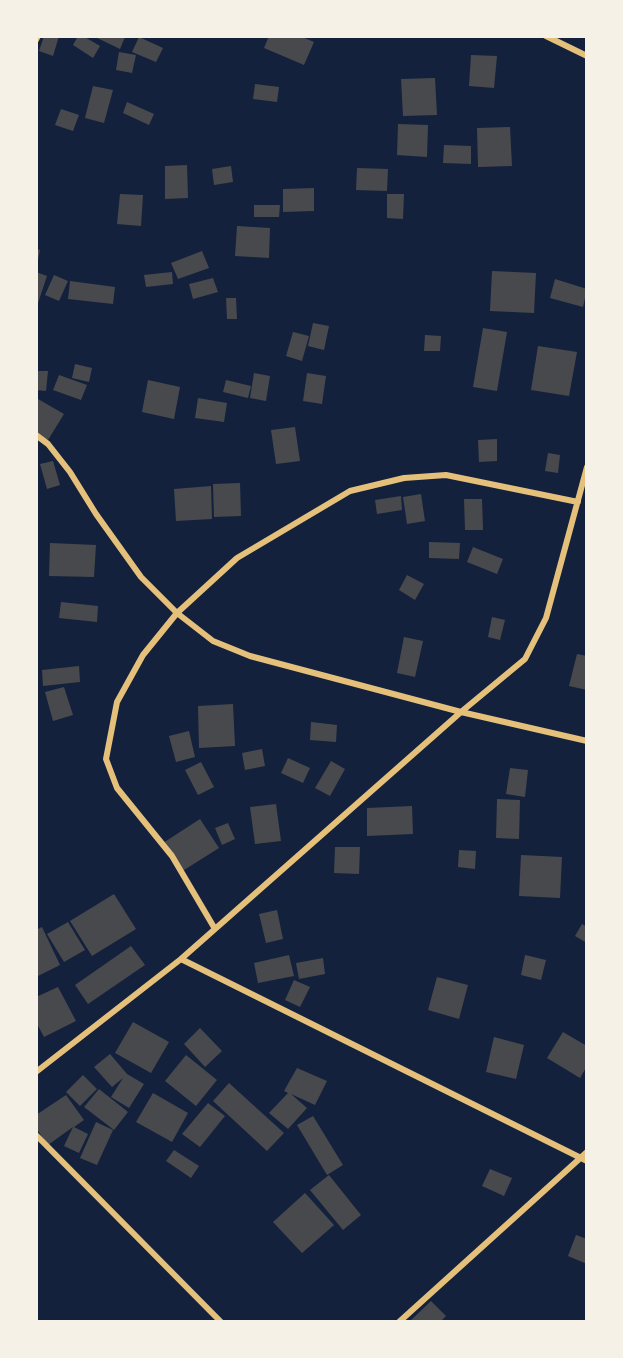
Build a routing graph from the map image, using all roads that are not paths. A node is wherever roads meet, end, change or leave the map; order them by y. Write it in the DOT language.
graph roads {
  1 [pos="38,36"];
  2 [pos="546,36"];
  3 [pos="36,40"];
  4 [pos="587,56"];
  5 [pos="36,435"];
  6 [pos="587,467"];
  7 [pos="578,502"];
  8 [pos="177,614"];
  9 [pos="461,712"];
  10 [pos="587,741"];
  11 [pos="215,929"];
  12 [pos="181,959"];
  13 [pos="36,1072"];
  14 [pos="36,1136"];
  15 [pos="585,1157"];
  16 [pos="221,1322"];
  17 [pos="399,1322"];
  1 -- 3 [label="street"];
  2 -- 4 [label="street"];
  5 -- 8 [label="street"];
  6 -- 7 [label="street"];
  7 -- 8 [label="street"];
  7 -- 9 [label="street"];
  8 -- 9 [label="street"];
  8 -- 11 [label="street"];
  9 -- 10 [label="street"];
  9 -- 11 [label="street"];
  11 -- 12 [label="street"];
  12 -- 13 [label="street"];
  12 -- 15 [label="street"];
  14 -- 16 [label="street"];
  15 -- 17 [label="street"];
}
